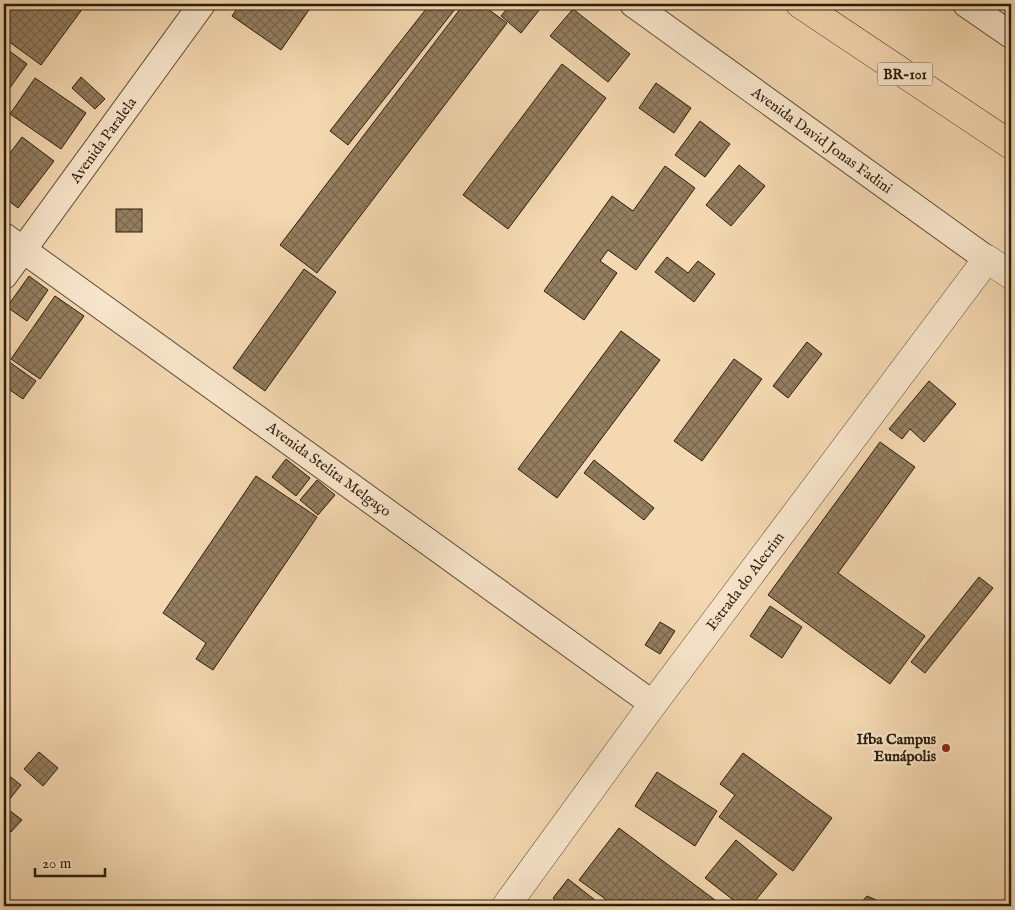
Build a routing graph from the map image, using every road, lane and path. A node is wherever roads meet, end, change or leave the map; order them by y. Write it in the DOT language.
graph roads {
  1 [pos="202,4"];
  2 [pos="633,4"];
  3 [pos="800,4"];
  4 [pos="966,4"];
  5 [pos="1011,35"];
  6 [pos="1011,145"];
  7 [pos="13,242"];
  8 [pos="987,259"];
  9 [pos="4,276"];
  10 [pos="1011,276"];
  11 [pos="653,704"];
  12 [pos="506,906"];
  1 -- 7 [label="street, Avenida Paralela"];
  2 -- 8 [label="street, Avenida David Jonas Fadini"];
  3 -- 6 [label="highway, BR-101"];
  4 -- 5 [label="street"];
  7 -- 9 [label="street, Avenida Paralela"];
  7 -- 11 [label="street, Avenida Stelita Melgaço"];
  8 -- 10 [label="street, Avenida David Jonas Fadini"];
  8 -- 11 [label="street, Estrada do Alecrim"];
  11 -- 12 [label="street, Estrada do Alecrim"];
}
